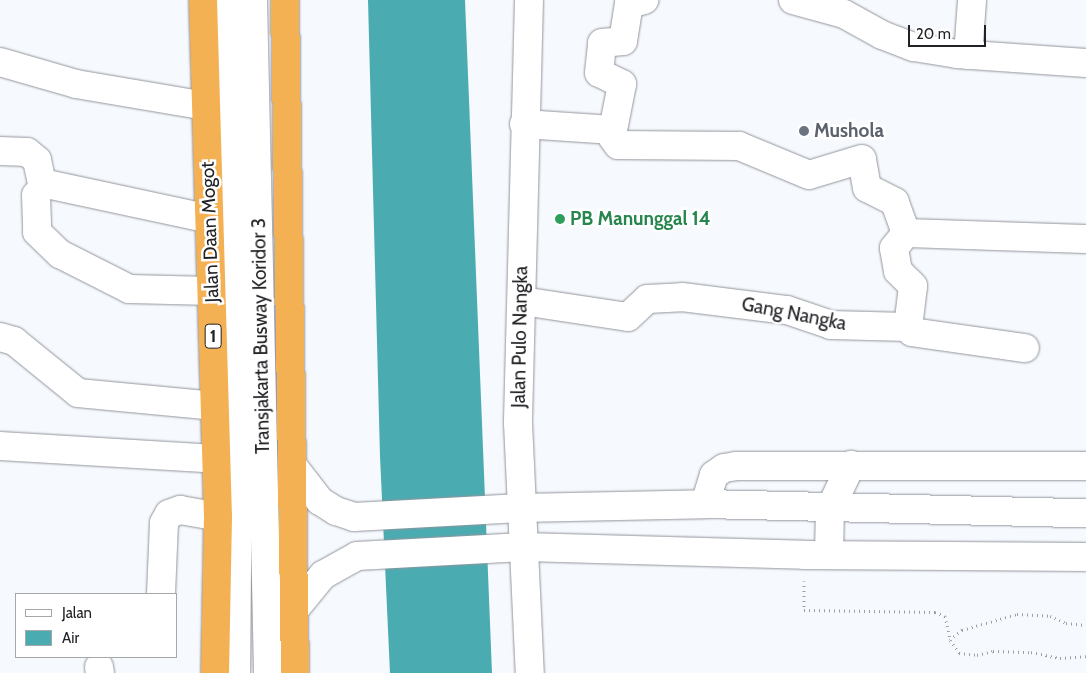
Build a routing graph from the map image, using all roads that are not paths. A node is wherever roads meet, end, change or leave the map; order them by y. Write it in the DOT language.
graph roads {
  1 [pos="203,0"];
  2 [pos="230,0"];
  3 [pos="253,0"];
  4 [pos="285,0"];
  5 [pos="529,0"];
  6 [pos="644,0"];
  7 [pos="793,0"];
  8 [pos="972,0"];
  9 [pos="845,7"];
  10 [pos="968,55"];
  11 [pos="0,62"];
  12 [pos="1086,63"];
  13 [pos="206,106"];
  14 [pos="524,124"];
  15 [pos="613,130"];
  16 [pos="0,151"];
  17 [pos="36,195"];
  18 [pos="210,218"];
  19 [pos="906,233"];
  20 [pos="1086,239"];
  21 [pos="212,291"];
  22 [pos="522,301"];
  23 [pos="908,327"];
  24 [pos="0,337"];
  25 [pos="1025,348"];
  26 [pos="215,406"];
  27 [pos="0,446"];
  28 [pos="216,459"];
  29 [pos="851,465"];
  30 [pos="293,466"];
  31 [pos="1086,466"];
  32 [pos="705,504"];
  33 [pos="511,508"];
  34 [pos="830,509"];
  35 [pos="1086,513"];
  36 [pos="218,517"];
  37 [pos="515,547"];
  38 [pos="817,555"];
  39 [pos="1086,557"];
  40 [pos="161,593"];
  41 [pos="296,608"];
  42 [pos="214,673"];
  43 [pos="236,673"];
  44 [pos="268,673"];
  45 [pos="295,673"];
  46 [pos="530,673"];
  1 -- 13 [label="highway, Jalan Daan Mogot / 1"];
  2 -- 43 [label="street, Transjakarta Busway Koridor 3"];
  3 -- 44 [label="street, Transjakarta Busway Koridor 3"];
  4 -- 30 [label="highway"];
  5 -- 14 [label="street, Jalan Pulo Nangka"];
  6 -- 15 [label="street"];
  7 -- 9 [label="street"];
  8 -- 10 [label="street"];
  9 -- 10 [label="street"];
  10 -- 12 [label="street"];
  11 -- 13 [label="street"];
  13 -- 18 [label="highway, Jalan Daan Mogot / 1"];
  14 -- 15 [label="street"];
  14 -- 22 [label="street, Jalan Pulo Nangka"];
  15 -- 19 [label="street"];
  16 -- 18 [label="street"];
  17 -- 21 [label="street"];
  18 -- 21 [label="highway, Jalan Daan Mogot / 1"];
  19 -- 20 [label="street"];
  19 -- 23 [label="street"];
  21 -- 26 [label="highway, Jalan Daan Mogot / 1"];
  22 -- 23 [label="street, Gang Nangka"];
  22 -- 33 [label="street, Jalan Pulo Nangka"];
  23 -- 25 [label="street"];
  24 -- 26 [label="street"];
  26 -- 28 [label="highway, Jalan Daan Mogot / 1"];
  27 -- 28 [label="street"];
  28 -- 36 [label="highway, Jalan Daan Mogot / 1"];
  29 -- 31 [label="street"];
  29 -- 32 [label="street"];
  29 -- 34 [label="street"];
  30 -- 33 [label="street"];
  30 -- 41 [label="highway"];
  32 -- 33 [label="street"];
  32 -- 34 [label="street"];
  33 -- 37 [label="street, Jalan Pulo Nangka"];
  34 -- 35 [label="street"];
  34 -- 38 [label="street"];
  36 -- 40 [label="street"];
  36 -- 42 [label="highway, Jalan Daan Mogot / 1"];
  37 -- 38 [label="street"];
  37 -- 41 [label="street"];
  37 -- 46 [label="street, Jalan Pulo Nangka"];
  38 -- 39 [label="street"];
  41 -- 45 [label="highway"];
}
